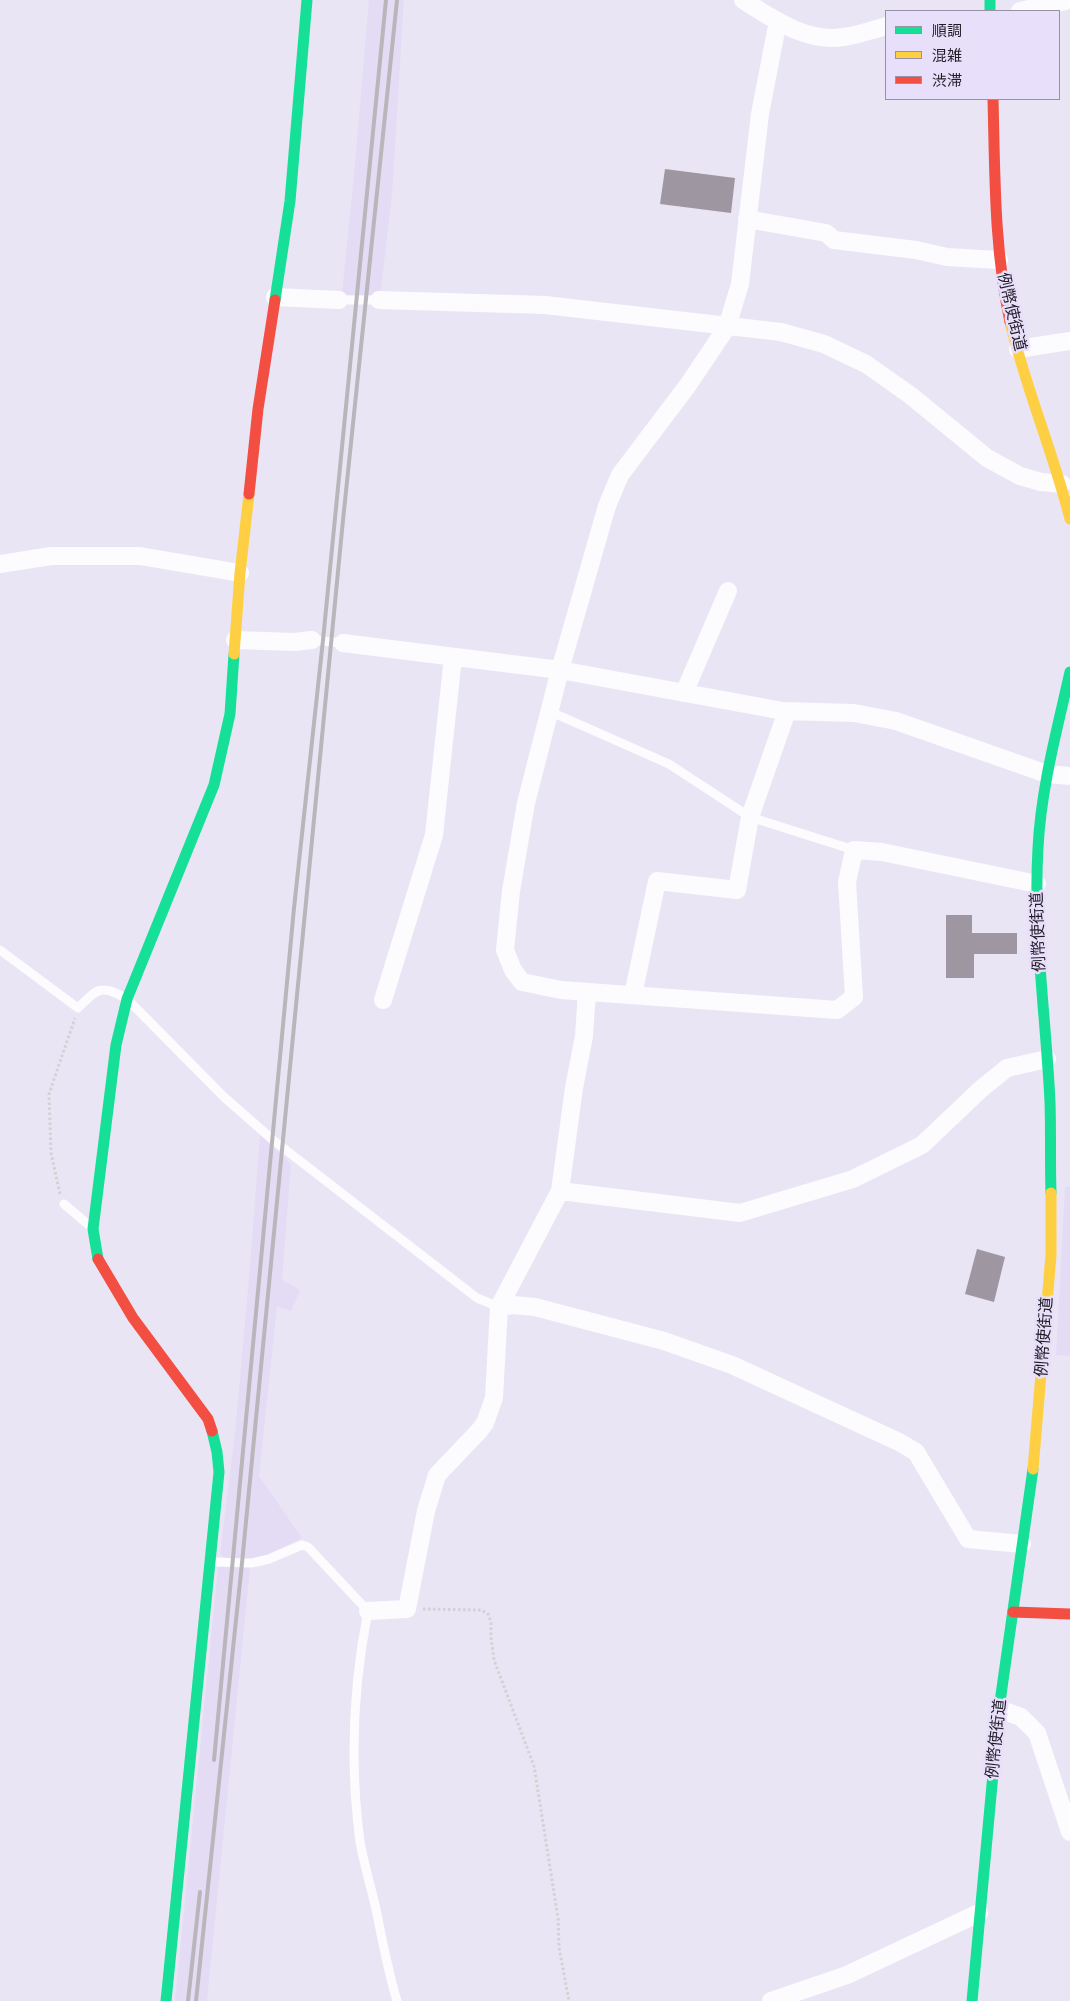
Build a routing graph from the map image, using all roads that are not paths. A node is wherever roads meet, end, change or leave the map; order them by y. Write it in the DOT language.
graph roads {
  1 [pos="307,0"];
  2 [pos="743,0"];
  3 [pos="1070,0"];
  4 [pos="1025,10"];
  5 [pos="780,24"];
  6 [pos="885,26"];
  7 [pos="993,100"];
  8 [pos="747,219"];
  9 [pos="999,260"];
  10 [pos="275,297"];
  11 [pos="339,300"];
  12 [pos="379,300"];
  13 [pos="727,327"];
  14 [pos="1070,341"];
  15 [pos="1018,349"];
  16 [pos="1062,484"];
  17 [pos="1070,519"];
  18 [pos="0,564"];
  19 [pos="240,573"];
  20 [pos="728,591"];
  21 [pos="235,640"];
  22 [pos="312,640"];
  23 [pos="343,643"];
  24 [pos="453,657"];
  25 [pos="560,670"];
  26 [pos="1070,672"];
  27 [pos="684,693"];
  28 [pos="549,711"];
  29 [pos="786,711"];
  30 [pos="1047,774"];
  31 [pos="1070,776"];
  32 [pos="750,817"];
  33 [pos="854,850"];
  34 [pos="1037,884"];
  35 [pos="0,950"];
  36 [pos="586,992"];
  37 [pos="633,995"];
  38 [pos="127,999"];
  39 [pos="383,1000"];
  40 [pos="1047,1059"];
  41 [pos="560,1191"];
  42 [pos="64,1204"];
  43 [pos="93,1229"];
  44 [pos="499,1307"];
  45 [pos="1022,1544"];
  46 [pos="210,1562"];
  47 [pos="368,1611"];
  48 [pos="1013,1612"];
  49 [pos="1070,1614"];
  50 [pos="999,1709"];
  51 [pos="1064,1792"];
  52 [pos="1070,1832"];
  53 [pos="979,1913"];
  54 [pos="166,2001"];
  55 [pos="397,2001"];
  56 [pos="771,2001"];
  57 [pos="972,2001"];
  1 -- 10 [label="street"];
  2 -- 5 [label="street"];
  3 -- 4 [label="street"];
  5 -- 6 [label="street"];
  5 -- 8 [label="street"];
  7 -- 9 [label="street, 例幣使街道"];
  8 -- 9 [label="street"];
  8 -- 13 [label="street"];
  9 -- 15 [label="street, 例幣使街道"];
  10 -- 11 [label="street"];
  10 -- 19 [label="street"];
  11 -- 12 [label="lane"];
  12 -- 13 [label="street"];
  13 -- 16 [label="street"];
  13 -- 25 [label="street"];
  14 -- 15 [label="street"];
  15 -- 16 [label="street, 例幣使街道"];
  16 -- 17 [label="street, 例幣使街道"];
  18 -- 19 [label="street"];
  19 -- 21 [label="street"];
  20 -- 27 [label="street"];
  21 -- 22 [label="street"];
  21 -- 38 [label="street"];
  22 -- 23 [label="lane"];
  23 -- 24 [label="street"];
  24 -- 25 [label="street"];
  24 -- 39 [label="street"];
  25 -- 27 [label="street"];
  25 -- 28 [label="street"];
  26 -- 30 [label="street, 例幣使街道"];
  27 -- 29 [label="street"];
  28 -- 32 [label="lane"];
  28 -- 36 [label="street"];
  29 -- 30 [label="street"];
  29 -- 32 [label="street"];
  30 -- 31 [label="street"];
  30 -- 34 [label="street, 例幣使街道"];
  32 -- 33 [label="lane"];
  32 -- 37 [label="street"];
  33 -- 34 [label="street"];
  33 -- 37 [label="street"];
  34 -- 40 [label="street, 例幣使街道"];
  35 -- 38 [label="lane"];
  36 -- 37 [label="street"];
  36 -- 41 [label="street"];
  38 -- 43 [label="street"];
  38 -- 44 [label="lane"];
  40 -- 41 [label="street"];
  40 -- 45 [label="street, 例幣使街道"];
  41 -- 44 [label="street"];
  42 -- 43 [label="lane"];
  43 -- 46 [label="street"];
  44 -- 45 [label="street"];
  44 -- 47 [label="street"];
  45 -- 48 [label="street, 例幣使街道"];
  46 -- 47 [label="lane"];
  46 -- 54 [label="street"];
  47 -- 55 [label="lane"];
  48 -- 49 [label="street"];
  48 -- 50 [label="street, 例幣使街道"];
  50 -- 51 [label="street"];
  50 -- 53 [label="street, 例幣使街道"];
  51 -- 52 [label="street"];
  53 -- 56 [label="street"];
  53 -- 57 [label="street, 例幣使街道"];
}
